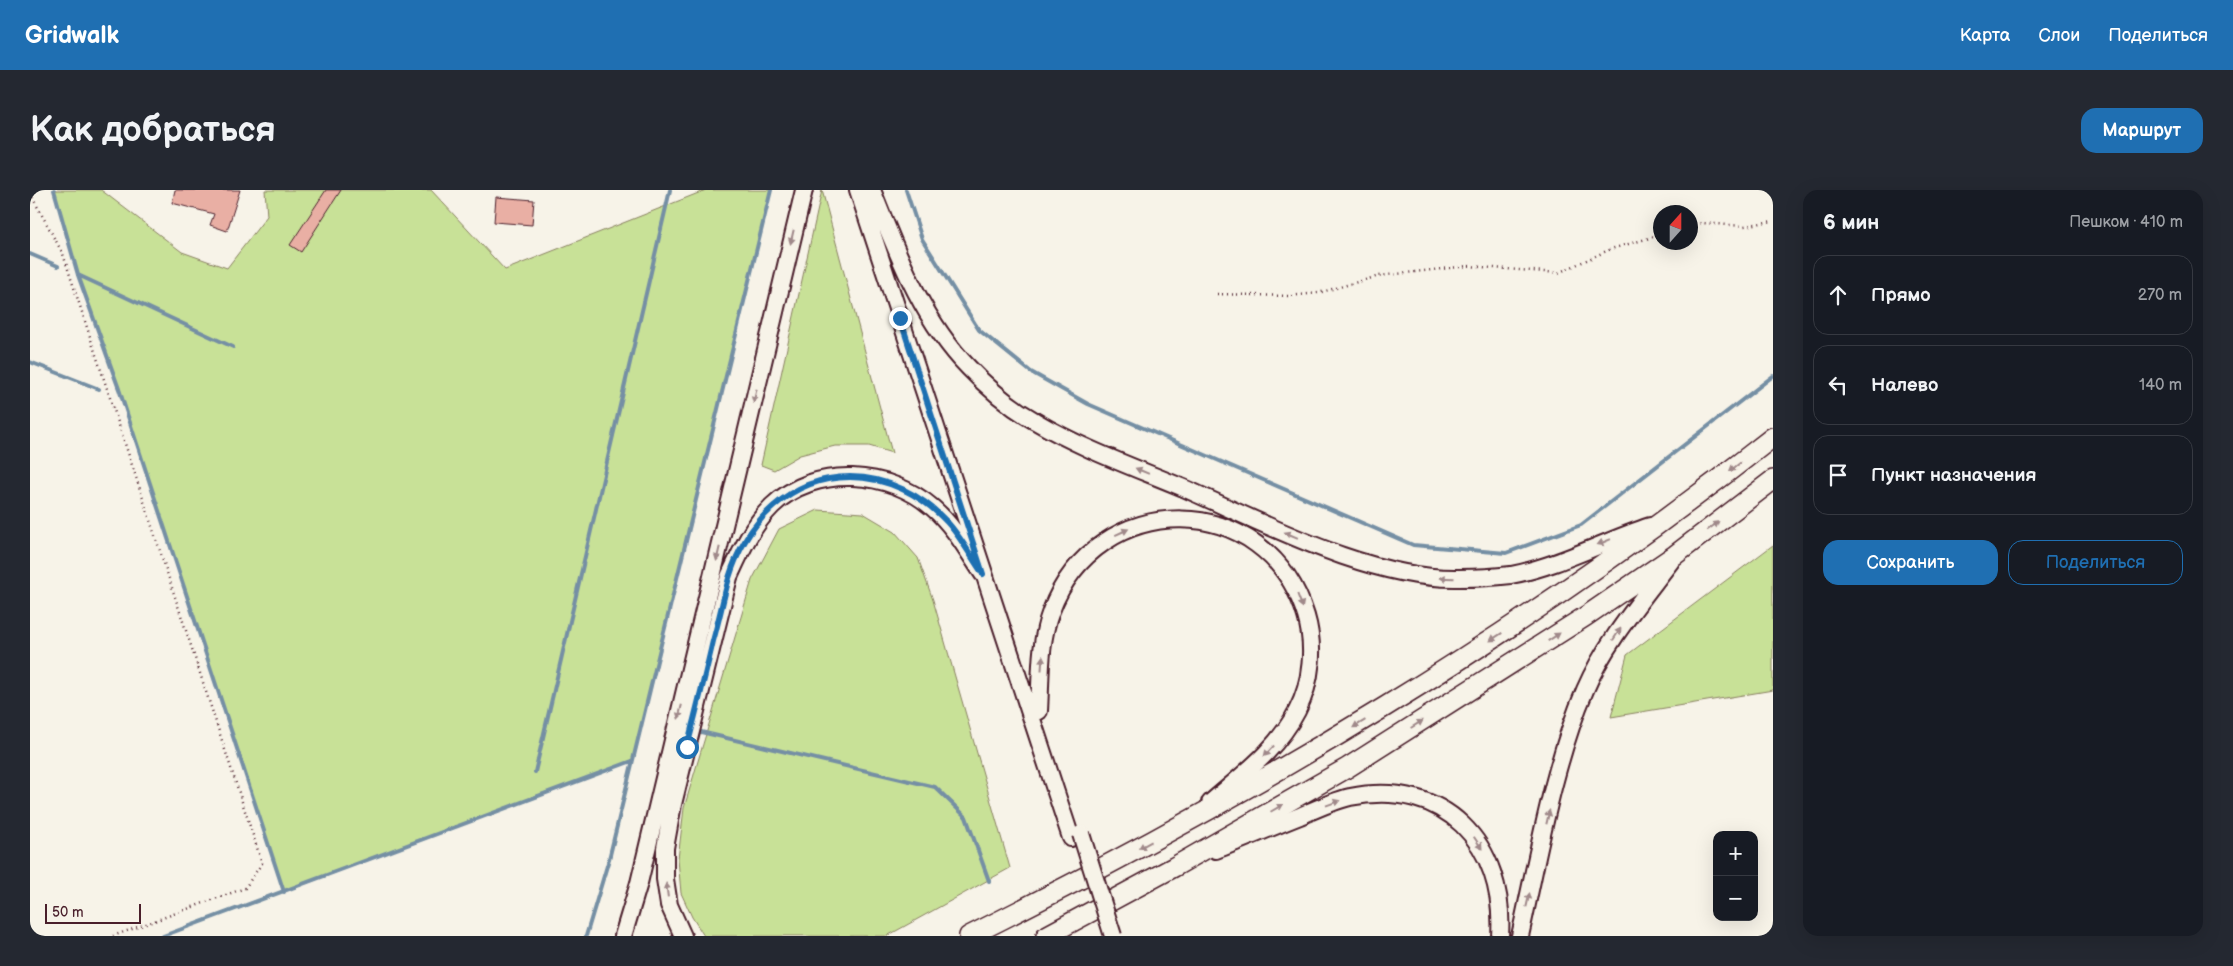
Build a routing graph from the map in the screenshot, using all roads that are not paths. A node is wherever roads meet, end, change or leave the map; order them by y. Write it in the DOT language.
graph roads {
  1 [pos="804,190"];
  2 [pos="858,190"];
  3 [pos="866,190"];
  4 [pos="872,190"];
  5 [pos="1773,437"];
  6 [pos="1773,480"];
  7 [pos="1666,520"];
  8 [pos="1675,555"];
  9 [pos="983,574"];
  10 [pos="1039,711"];
  11 [pos="1188,822"];
  12 [pos="1076,836"];
  13 [pos="1174,868"];
  14 [pos="1075,922"];
  15 [pos="971,934"];
  16 [pos="623,936"];
  17 [pos="683,936"];
  18 [pos="1046,936"];
  19 [pos="1054,936"];
  20 [pos="1103,936"];
  21 [pos="1113,936"];
  22 [pos="1500,936"];
  23 [pos="1520,936"];
  1 -- 16 [label="main road, one-way"];
  2 -- 9 [label="main road"];
  3 -- 10 [label="main road"];
  7 -- 4 [label="main road, one-way"];
  5 -- 7 [label="highway, one-way"];
  8 -- 6 [label="highway, one-way"];
  7 -- 11 [label="highway, one-way"];
  13 -- 8 [label="highway, one-way"];
  23 -- 8 [label="main road, one-way"];
  9 -- 12 [label="main road"];
  17 -- 9 [label="main road, one-way"];
  10 -- 11 [label="main road, one-way"];
  10 -- 12 [label="main road"];
  11 -- 15 [label="highway, one-way"];
  12 -- 20 [label="main road"];
  12 -- 21 [label="main road, bridge"];
  13 -- 14 [label="highway"];
  13 -- 22 [label="main road, one-way"];
  14 -- 18 [label="highway"];
  14 -- 19 [label="main road"];
}
